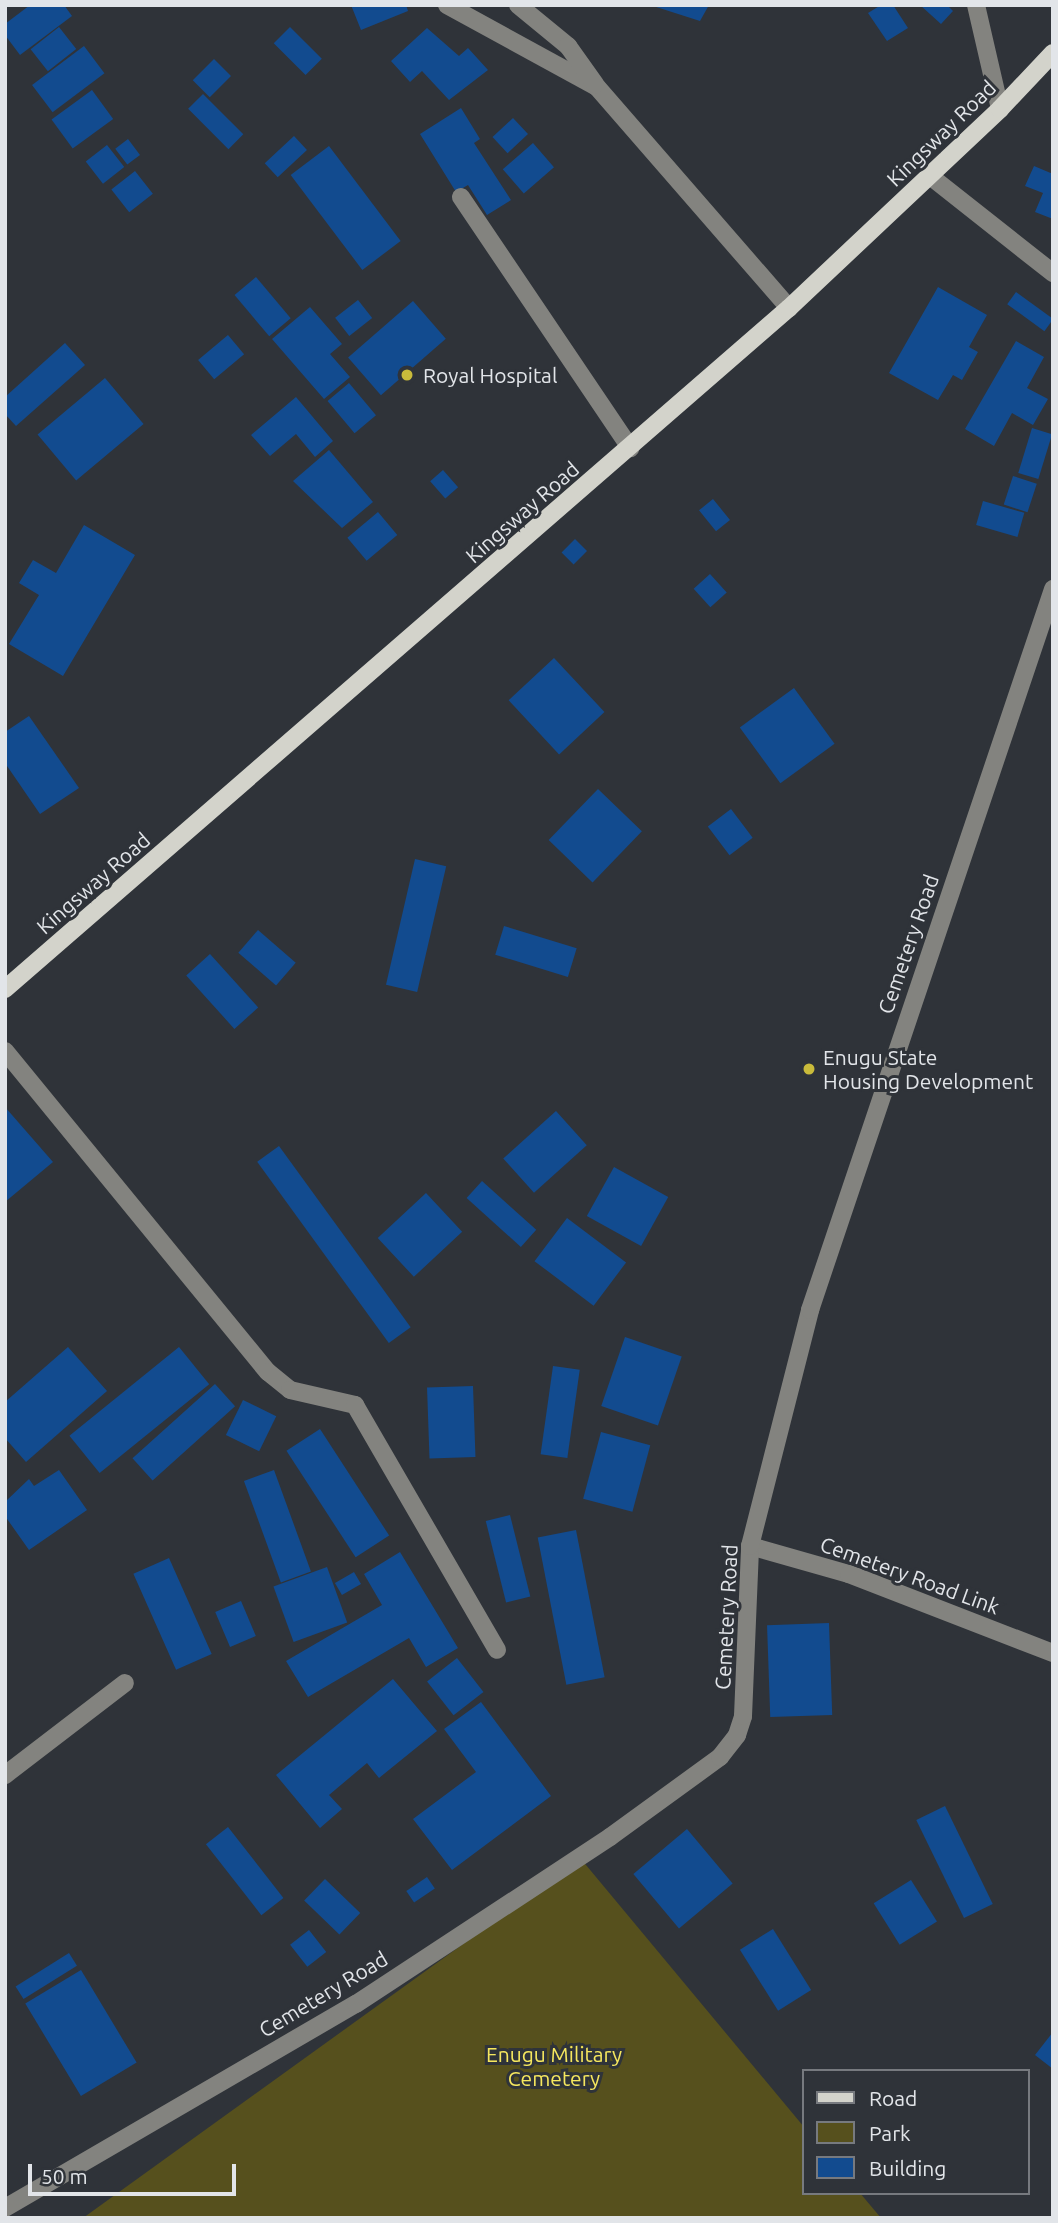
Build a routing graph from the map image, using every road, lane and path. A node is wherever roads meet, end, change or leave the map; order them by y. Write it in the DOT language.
graph roads {
  1 [pos="447,5"];
  2 [pos="518,5"];
  3 [pos="976,5"];
  4 [pos="1053,52"];
  5 [pos="597,87"];
  6 [pos="1000,109"];
  7 [pos="930,176"];
  8 [pos="461,197"];
  9 [pos="1053,273"];
  10 [pos="789,308"];
  11 [pos="630,448"];
  12 [pos="1053,589"];
  13 [pos="7,984"];
  14 [pos="5,1051"];
  15 [pos="750,1546"];
  16 [pos="497,1650"];
  17 [pos="1053,1653"];
  18 [pos="125,1683"];
  19 [pos="5,1775"];
  20 [pos="5,2208"];
  1 -- 5 [label="street"];
  2 -- 5 [label="street"];
  3 -- 6 [label="street"];
  4 -- 6 [label="main road, Kingsway Road"];
  5 -- 10 [label="street"];
  6 -- 7 [label="main road, Kingsway Road"];
  7 -- 9 [label="street"];
  7 -- 10 [label="main road, Kingsway Road"];
  8 -- 11 [label="street"];
  10 -- 11 [label="main road, Kingsway Road"];
  11 -- 13 [label="main road, Kingsway Road"];
  12 -- 15 [label="street, Cemetery Road"];
  14 -- 16 [label="street"];
  15 -- 17 [label="street, Cemetery Road Link"];
  15 -- 20 [label="street, Cemetery Road"];
  18 -- 19 [label="street"];
}
